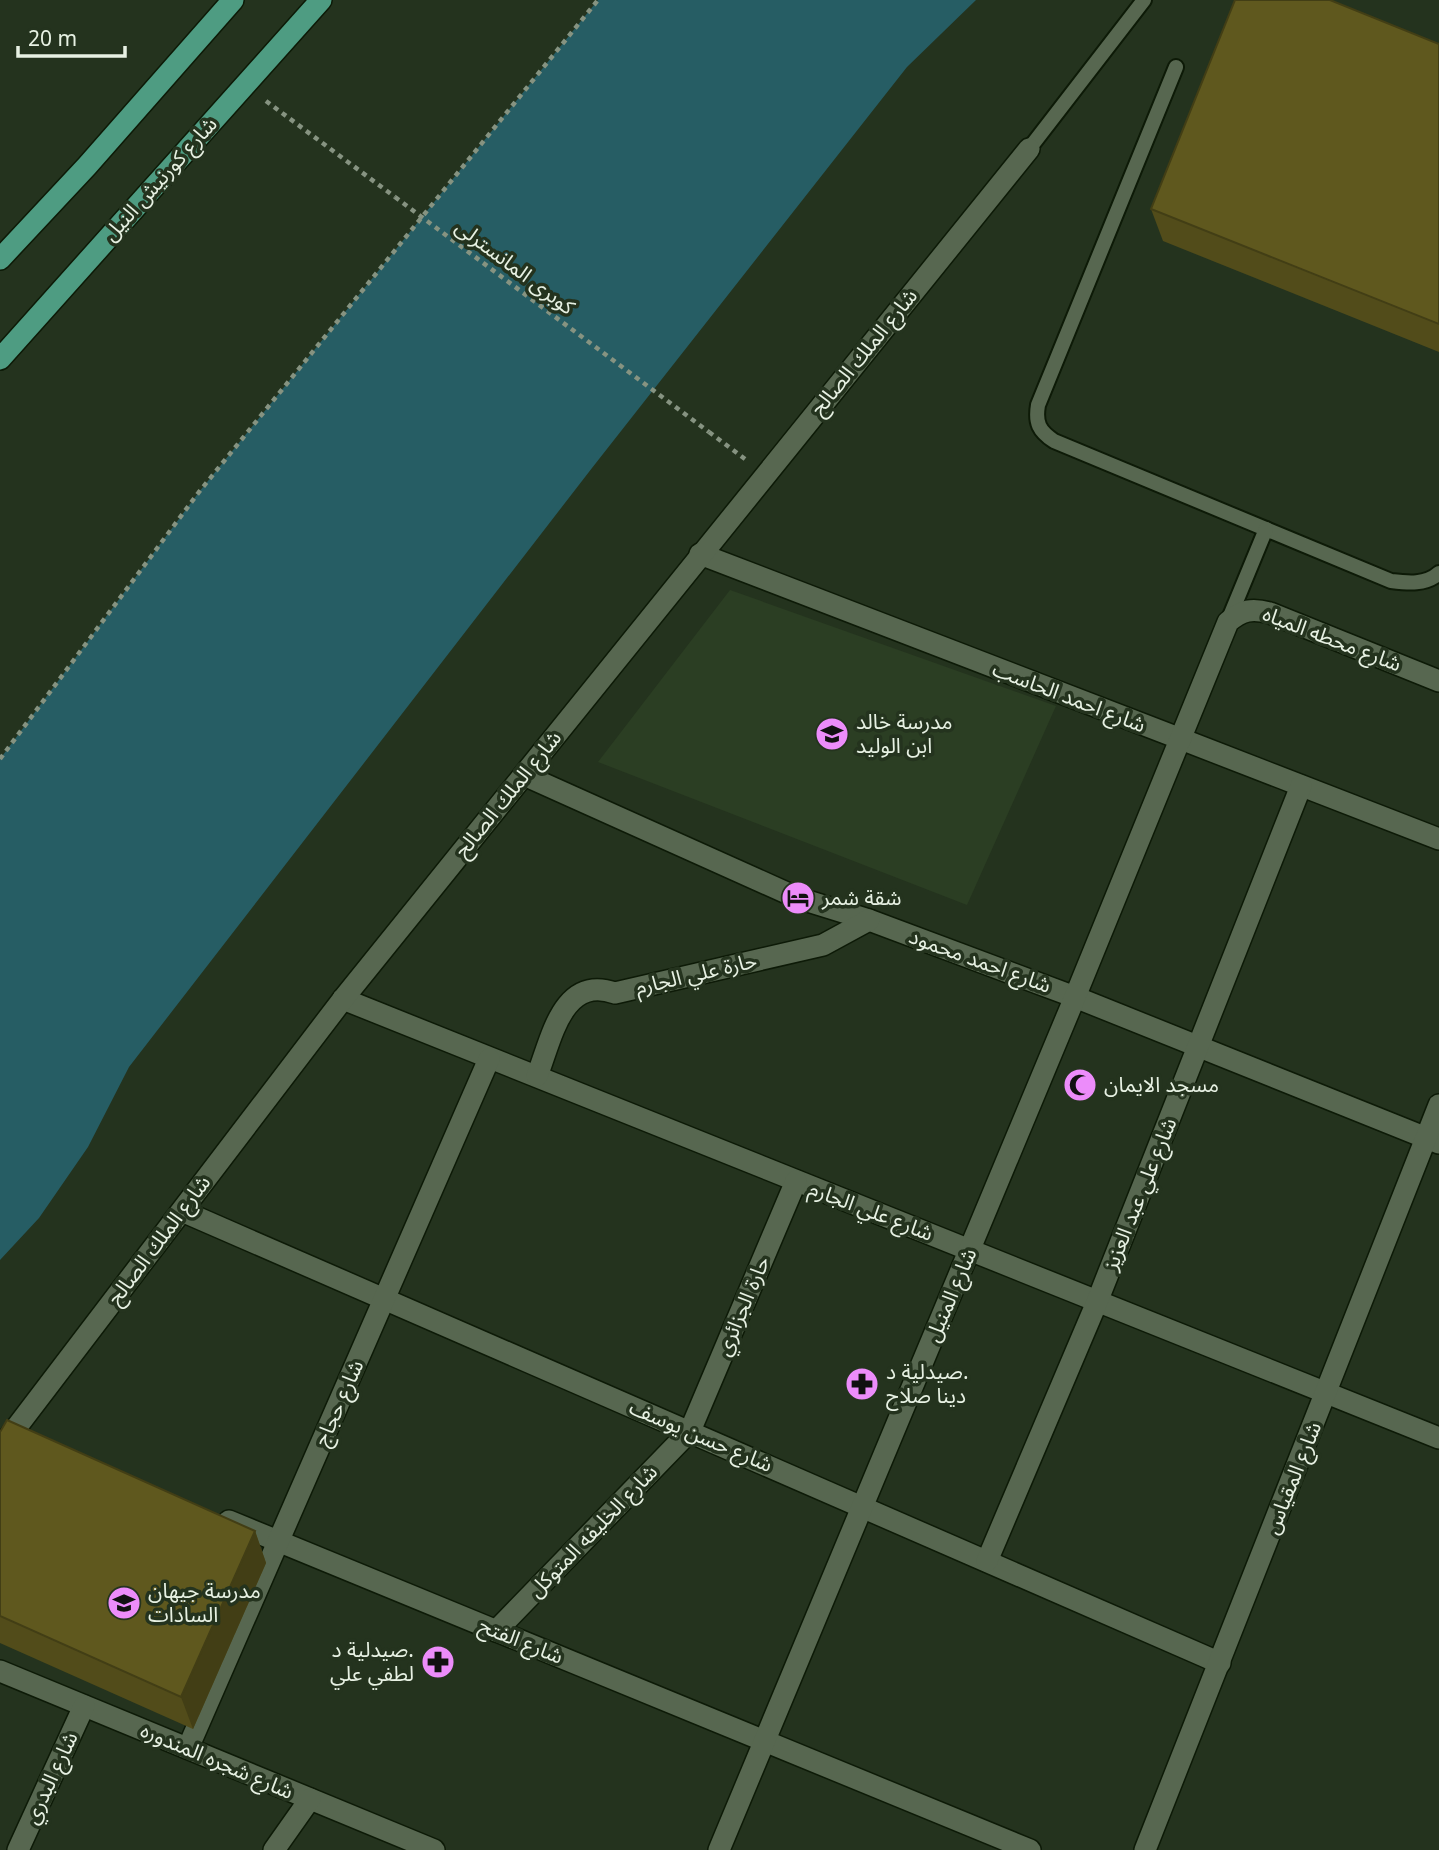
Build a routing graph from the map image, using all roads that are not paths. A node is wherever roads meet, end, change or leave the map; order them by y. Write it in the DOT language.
graph roads {
  1 [pos="233,0"];
  2 [pos="321,0"];
  3 [pos="1144,0"];
  4 [pos="1176,67"];
  5 [pos="1029,149"];
  6 [pos="0,259"];
  7 [pos="0,359"];
  8 [pos="1266,529"];
  9 [pos="700,554"];
  10 [pos="1439,573"];
  11 [pos="1228,622"];
  12 [pos="1439,681"];
  13 [pos="1181,739"];
  14 [pos="524,775"];
  15 [pos="1301,786"];
  16 [pos="1439,839"];
  17 [pos="869,920"];
  18 [pos="1075,997"];
  19 [pos="343,999"];
  20 [pos="1198,1046"];
  21 [pos="489,1059"];
  22 [pos="537,1076"];
  23 [pos="1439,1105"];
  24 [pos="1433,1141"];
  25 [pos="796,1181"];
  26 [pos="182,1211"];
  27 [pos="970,1250"];
  28 [pos="384,1298"];
  29 [pos="1097,1302"];
  30 [pos="1326,1394"];
  31 [pos="690,1431"];
  32 [pos="1439,1438"];
  33 [pos="6,1441"];
  34 [pos="38,1443"];
  35 [pos="863,1506"];
  36 [pos="215,1515"];
  37 [pos="278,1541"];
  38 [pos="987,1561"];
  39 [pos="496,1631"];
  40 [pos="1220,1663"];
  41 [pos="0,1671"];
  42 [pos="85,1706"];
  43 [pos="764,1740"];
  44 [pos="188,1748"];
  45 [pos="310,1799"];
  46 [pos="19,1850"];
  47 [pos="274,1850"];
  48 [pos="434,1850"];
  49 [pos="719,1850"];
  50 [pos="1030,1850"];
  51 [pos="1145,1850"];
  1 -- 6 [label="highway"];
  2 -- 7 [label="highway, شارع كورنيش النيل"];
  3 -- 5 [label="lane"];
  4 -- 8 [label="lane"];
  5 -- 9 [label="street, شارع الملك الصالح"];
  8 -- 10 [label="lane"];
  8 -- 11 [label="lane"];
  9 -- 13 [label="street, شارع احمد الحاسب"];
  9 -- 14 [label="street, شارع الملك الصالح"];
  11 -- 12 [label="street, شارع محطه المياه"];
  11 -- 13 [label="street"];
  13 -- 15 [label="street, شارع احمد الحاسب"];
  13 -- 18 [label="street, شارع المنيل"];
  14 -- 17 [label="street, شارع احمد محمود"];
  14 -- 19 [label="street, شارع الملك الصالح"];
  15 -- 16 [label="street, شارع احمد الحاسب"];
  15 -- 20 [label="street, شارع علي عبد العزيز"];
  17 -- 18 [label="street, شارع احمد محمود"];
  17 -- 22 [label="street, حارة علي الجارم"];
  18 -- 20 [label="street, شارع احمد محمود"];
  18 -- 27 [label="street, شارع المنيل"];
  19 -- 21 [label="street, شارع علي الجارم"];
  19 -- 26 [label="street, شارع الملك الصالح"];
  20 -- 24 [label="street, شارع احمد محمود"];
  20 -- 29 [label="street, شارع علي عبد العزيز"];
  21 -- 22 [label="street, شارع علي الجارم"];
  21 -- 28 [label="street, شارع حجاج"];
  22 -- 25 [label="street, شارع علي الجارم"];
  23 -- 24 [label="street, شارع المقياس"];
  24 -- 30 [label="street, شارع المقياس"];
  25 -- 27 [label="street, شارع علي الجارم"];
  25 -- 31 [label="street, حارة الجزائري"];
  26 -- 28 [label="street, شارع حسن يوسف"];
  26 -- 33 [label="street, شارع الملك الصالح"];
  27 -- 29 [label="street, شارع علي الجارم"];
  27 -- 35 [label="street, شارع المنيل"];
  28 -- 31 [label="street, شارع حسن يوسف"];
  28 -- 37 [label="street, شارع حجاج"];
  29 -- 30 [label="street, شارع علي الجارم"];
  29 -- 38 [label="street, شارع علي عبد العزيز"];
  30 -- 32 [label="street, شارع علي الجارم"];
  30 -- 40 [label="street, شارع المقياس"];
  31 -- 35 [label="street, شارع حسن يوسف"];
  31 -- 39 [label="street, شارع الخليفه المتوكل"];
  33 -- 34 [label="street"];
  35 -- 38 [label="street, شارع حسن يوسف"];
  35 -- 43 [label="street, شارع المنيل"];
  36 -- 37 [label="street, شارع الفتح"];
  37 -- 39 [label="street, شارع الفتح"];
  37 -- 44 [label="street, شارع حجاج"];
  38 -- 40 [label="street, شارع حسن يوسف"];
  39 -- 43 [label="street, شارع الفتح"];
  40 -- 51 [label="street, شارع المقياس"];
  41 -- 42 [label="street, شارع شجره المندوره"];
  42 -- 44 [label="street, شارع شجره المندوره"];
  42 -- 46 [label="street, شارع البدري"];
  43 -- 49 [label="street, شارع المنيل"];
  43 -- 50 [label="street, شارع الفتح"];
  44 -- 45 [label="street, شارع شجره المندوره"];
  45 -- 47 [label="street"];
  45 -- 48 [label="street, شارع شجره المندوره"];
}
